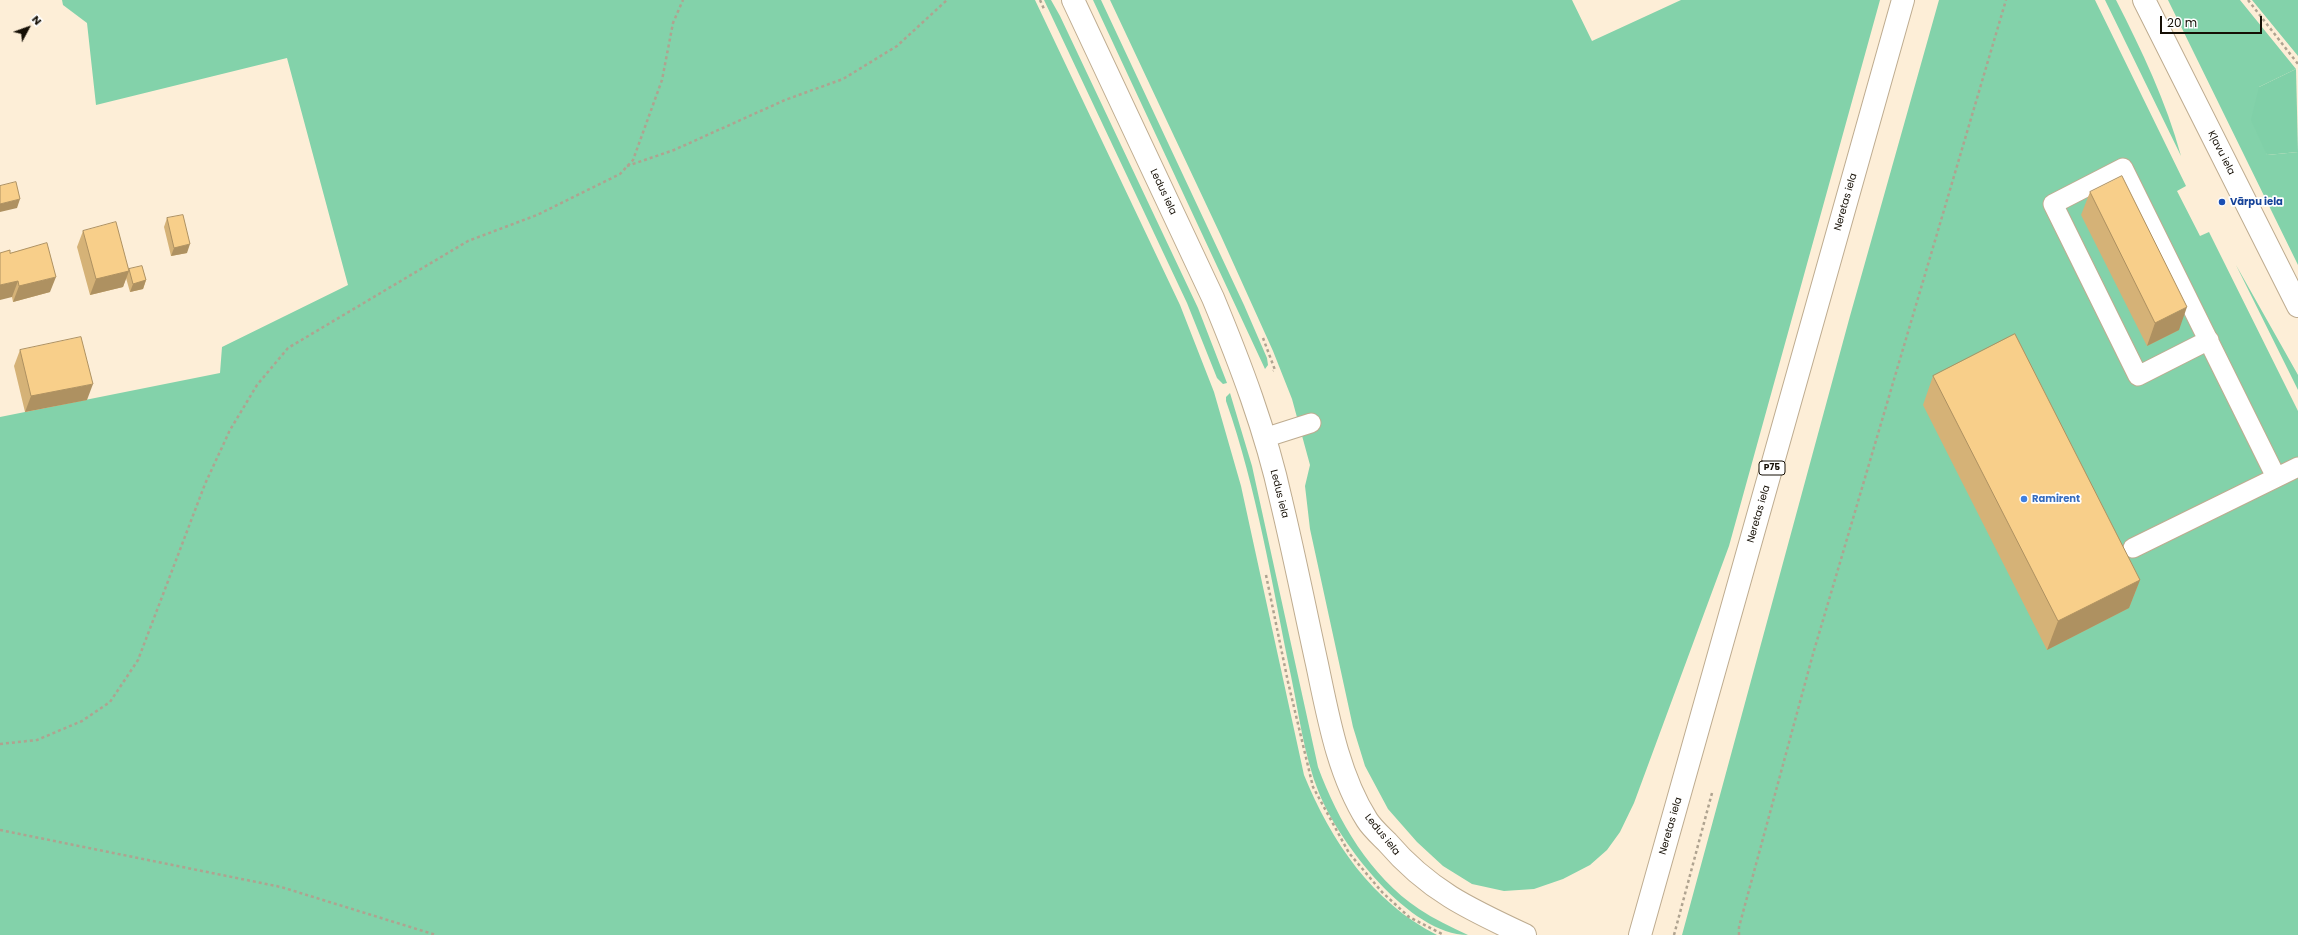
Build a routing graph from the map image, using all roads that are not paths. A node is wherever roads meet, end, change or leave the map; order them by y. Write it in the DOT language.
graph roads {
  1 [pos="1073,0"];
  2 [pos="1903,0"];
  3 [pos="2144,0"];
  4 [pos="2298,306"];
  5 [pos="2209,340"];
  6 [pos="1311,422"];
  7 [pos="1264,438"];
  8 [pos="2298,467"];
  9 [pos="2276,477"];
  10 [pos="2133,548"];
  11 [pos="1525,935"];
  12 [pos="1640,935"];
  1 -- 7 [label="street, Ledus iela"];
  2 -- 12 [label="street, Neretas iela / P75"];
  3 -- 4 [label="street, Kļavu iela"];
  5 -- 5 [label="lane"];
  5 -- 9 [label="lane"];
  6 -- 7 [label="lane"];
  7 -- 11 [label="street, Ledus iela"];
  8 -- 9 [label="lane"];
  9 -- 10 [label="lane"];
}
